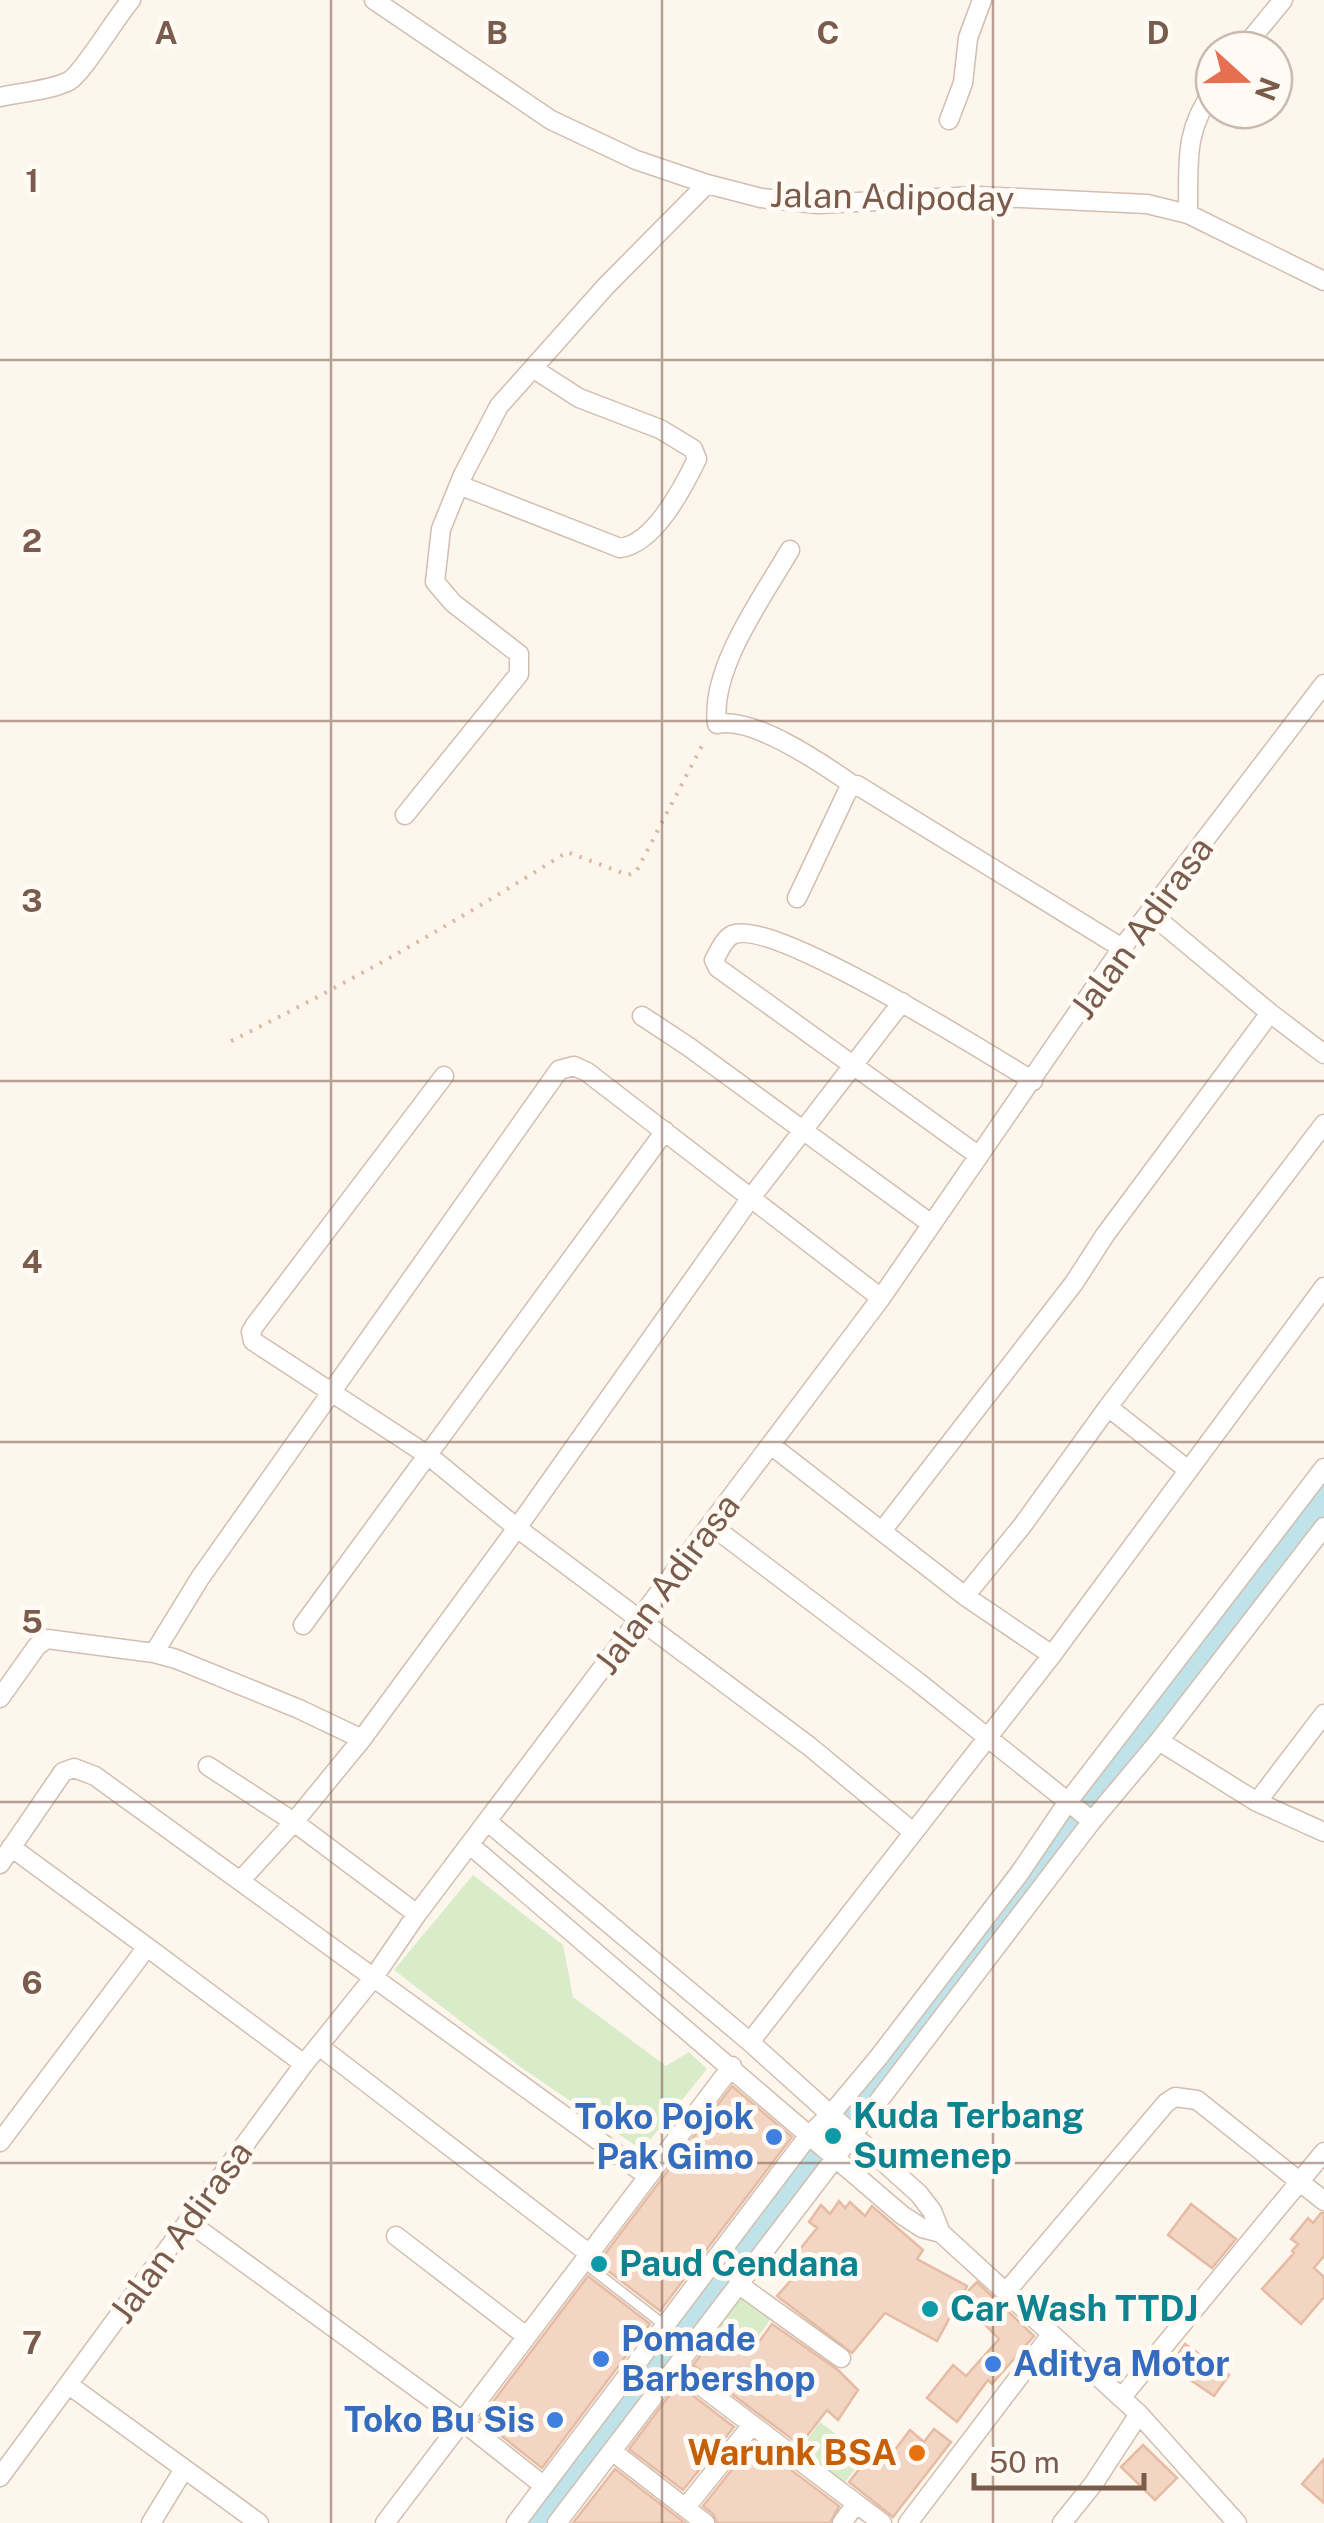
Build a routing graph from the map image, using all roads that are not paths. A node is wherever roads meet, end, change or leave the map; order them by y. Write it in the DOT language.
graph roads {
  1 [pos="130,0"];
  2 [pos="374,0"];
  3 [pos="982,0"];
  4 [pos="1283,0"];
  5 [pos="1258,30"];
  6 [pos="0,97"];
  7 [pos="949,120"];
  8 [pos="1194,123"];
  9 [pos="707,184"];
  10 [pos="1188,214"];
  11 [pos="1324,281"];
  12 [pos="534,368"];
  13 [pos="459,485"];
  14 [pos="790,550"];
  15 [pos="1324,684"];
  16 [pos="853,785"];
  17 [pos="405,815"];
  18 [pos="797,898"];
  19 [pos="1150,913"];
  20 [pos="1122,948"];
  21 [pos="902,1002"];
  22 [pos="1270,1014"];
  23 [pos="642,1016"];
  24 [pos="1324,1054"];
  25 [pos="854,1066"];
  26 [pos="444,1076"];
  27 [pos="1033,1081"];
  28 [pos="1324,1124"];
  29 [pos="665,1130"];
  30 [pos="804,1130"];
  31 [pos="979,1156"];
  32 [pos="750,1199"];
  33 [pos="930,1223"];
  34 [pos="1324,1287"];
  35 [pos="881,1298"];
  36 [pos="332,1395"];
  37 [pos="1108,1406"];
  38 [pos="772,1446"];
  39 [pos="429,1456"];
  40 [pos="1324,1468"];
  41 [pos="1188,1470"];
  42 [pos="712,1526"];
  43 [pos="517,1528"];
  44 [pos="1324,1528"];
  45 [pos="882,1532"];
  46 [pos="965,1596"];
  47 [pos="640,1618"];
  48 [pos="302,1625"];
  49 [pos="154,1653"];
  50 [pos="1052,1655"];
  51 [pos="0,1698"];
  52 [pos="1324,1714"];
  53 [pos="362,1739"];
  54 [pos="988,1739"];
  55 [pos="1159,1742"];
  56 [pos="208,1766"];
  57 [pos="1257,1802"];
  58 [pos="1068,1803"];
  59 [pos="1092,1821"];
  60 [pos="294,1822"];
  61 [pos="488,1822"];
  62 [pos="913,1832"];
  63 [pos="1324,1832"];
  64 [pos="470,1845"];
  65 [pos="12,1847"];
  66 [pos="0,1864"];
  67 [pos="240,1881"];
  68 [pos="417,1914"];
  69 [pos="147,1947"];
  70 [pos="374,1977"];
  71 [pos="750,2042"];
  72 [pos="318,2046"];
  73 [pos="304,2064"];
  74 [pos="732,2066"];
  75 [pos="831,2114"];
  76 [pos="809,2135"];
  77 [pos="852,2136"];
  78 [pos="0,2142"];
  79 [pos="1324,2152"];
  80 [pos="834,2158"];
  81 [pos="646,2175"];
  82 [pos="1300,2183"];
  83 [pos="1324,2201"];
  84 [pos="190,2222"];
  85 [pos="941,2233"];
  86 [pos="396,2236"];
  87 [pos="584,2256"];
  88 [pos="738,2284"];
  89 [pos="1006,2292"];
  90 [pos="664,2324"];
  91 [pos="526,2336"];
  92 [pos="1050,2336"];
  93 [pos="842,2358"];
  94 [pos="676,2367"];
  95 [pos="69,2385"];
  96 [pos="1122,2398"];
  97 [pos="1139,2414"];
  98 [pos="462,2420"];
  99 [pos="752,2425"];
  100 [pos="612,2451"];
  101 [pos="184,2469"];
  102 [pos="0,2477"];
  103 [pos="544,2486"];
  104 [pos="855,2505"];
  105 [pos="686,2507"];
  106 [pos="151,2523"];
  107 [pos="259,2523"];
  108 [pos="385,2523"];
  109 [pos="516,2523"];
  110 [pos="557,2523"];
  111 [pos="706,2523"];
  112 [pos="842,2523"];
  113 [pos="882,2523"];
  114 [pos="908,2523"];
  115 [pos="1062,2523"];
  116 [pos="1237,2523"];
  1 -- 6 [label="street"];
  2 -- 9 [label="street, Jalan Adipoday"];
  3 -- 7 [label="street"];
  4 -- 5 [label="street"];
  8 -- 10 [label="street"];
  9 -- 10 [label="street, Jalan Adipoday"];
  9 -- 12 [label="street"];
  10 -- 11 [label="street, Jalan Adipoday"];
  12 -- 13 [label="street"];
  12 -- 13 [label="street"];
  13 -- 17 [label="street"];
  14 -- 16 [label="street"];
  15 -- 19 [label="street, Jalan Adirasa"];
  16 -- 18 [label="street"];
  16 -- 20 [label="street"];
  19 -- 20 [label="street, Jalan Adirasa"];
  19 -- 22 [label="street"];
  20 -- 27 [label="street, Jalan Adirasa"];
  21 -- 25 [label="street"];
  21 -- 25 [label="street"];
  21 -- 27 [label="street"];
  22 -- 24 [label="street"];
  22 -- 45 [label="street"];
  23 -- 30 [label="street"];
  25 -- 30 [label="street"];
  25 -- 31 [label="street"];
  26 -- 36 [label="street"];
  27 -- 31 [label="street, Jalan Adirasa"];
  28 -- 37 [label="street"];
  29 -- 32 [label="street"];
  29 -- 36 [label="street"];
  29 -- 39 [label="street"];
  30 -- 32 [label="street"];
  30 -- 33 [label="street"];
  31 -- 33 [label="street, Jalan Adirasa"];
  32 -- 35 [label="street"];
  32 -- 43 [label="street"];
  33 -- 35 [label="street, Jalan Adirasa"];
  34 -- 41 [label="street"];
  35 -- 38 [label="street, Jalan Adirasa"];
  36 -- 39 [label="street"];
  36 -- 49 [label="street"];
  37 -- 41 [label="street"];
  37 -- 46 [label="street"];
  38 -- 42 [label="street, Jalan Adirasa"];
  38 -- 45 [label="street"];
  39 -- 43 [label="street"];
  39 -- 48 [label="street"];
  40 -- 58 [label="street"];
  41 -- 50 [label="street"];
  42 -- 47 [label="street, Jalan Adirasa"];
  42 -- 54 [label="street"];
  43 -- 47 [label="street"];
  43 -- 53 [label="street"];
  44 -- 55 [label="street"];
  45 -- 46 [label="street"];
  46 -- 50 [label="street"];
  47 -- 61 [label="street, Jalan Adirasa"];
  47 -- 62 [label="street"];
  49 -- 51 [label="street"];
  49 -- 53 [label="street"];
  50 -- 54 [label="street"];
  52 -- 57 [label="street"];
  53 -- 60 [label="street"];
  54 -- 58 [label="street"];
  54 -- 62 [label="street"];
  55 -- 57 [label="street"];
  55 -- 59 [label="street"];
  56 -- 60 [label="street"];
  57 -- 63 [label="street"];
  58 -- 59 [label="street"];
  58 -- 75 [label="street"];
  59 -- 77 [label="street"];
  60 -- 67 [label="street"];
  60 -- 68 [label="street"];
  61 -- 64 [label="street, Jalan Adirasa"];
  61 -- 71 [label="street"];
  62 -- 71 [label="street"];
  64 -- 68 [label="street, Jalan Adirasa"];
  64 -- 74 [label="street"];
  65 -- 66 [label="street"];
  65 -- 67 [label="street"];
  65 -- 69 [label="street"];
  67 -- 70 [label="street"];
  68 -- 70 [label="street, Jalan Adirasa"];
  69 -- 73 [label="street"];
  69 -- 78 [label="street"];
  70 -- 72 [label="street, Jalan Adirasa"];
  70 -- 81 [label="street"];
  71 -- 75 [label="street"];
  72 -- 73 [label="street, Jalan Adirasa"];
  72 -- 87 [label="street"];
  73 -- 84 [label="street, Jalan Adirasa"];
  74 -- 76 [label="street"];
  74 -- 81 [label="street"];
  75 -- 76 [label="street"];
  75 -- 77 [label="street"];
  76 -- 80 [label="street"];
  76 -- 90 [label="street"];
  77 -- 80 [label="street"];
  77 -- 85 [label="street"];
  79 -- 82 [label="street"];
  80 -- 85 [label="street"];
  80 -- 88 [label="street"];
  81 -- 87 [label="street"];
  82 -- 83 [label="street"];
  82 -- 89 [label="street"];
  82 -- 96 [label="street"];
  84 -- 95 [label="street, Jalan Adirasa"];
  84 -- 98 [label="street"];
  85 -- 89 [label="street"];
  86 -- 91 [label="street"];
  87 -- 90 [label="lane"];
  87 -- 91 [label="street"];
  88 -- 93 [label="street"];
  88 -- 94 [label="street"];
  89 -- 92 [label="street"];
  90 -- 103 [label="street"];
  91 -- 98 [label="street"];
  92 -- 96 [label="street"];
  92 -- 114 [label="street"];
  94 -- 99 [label="street"];
  94 -- 100 [label="street"];
  95 -- 101 [label="street"];
  95 -- 102 [label="street, Jalan Adirasa"];
  96 -- 97 [label="street"];
  97 -- 115 [label="street"];
  97 -- 116 [label="street"];
  98 -- 103 [label="street"];
  98 -- 108 [label="street"];
  99 -- 104 [label="street"];
  99 -- 105 [label="street"];
  100 -- 105 [label="street"];
  100 -- 110 [label="street"];
  101 -- 106 [label="street"];
  101 -- 107 [label="street"];
  103 -- 109 [label="street"];
  104 -- 112 [label="street"];
  104 -- 113 [label="street"];
  105 -- 111 [label="street"];
}
